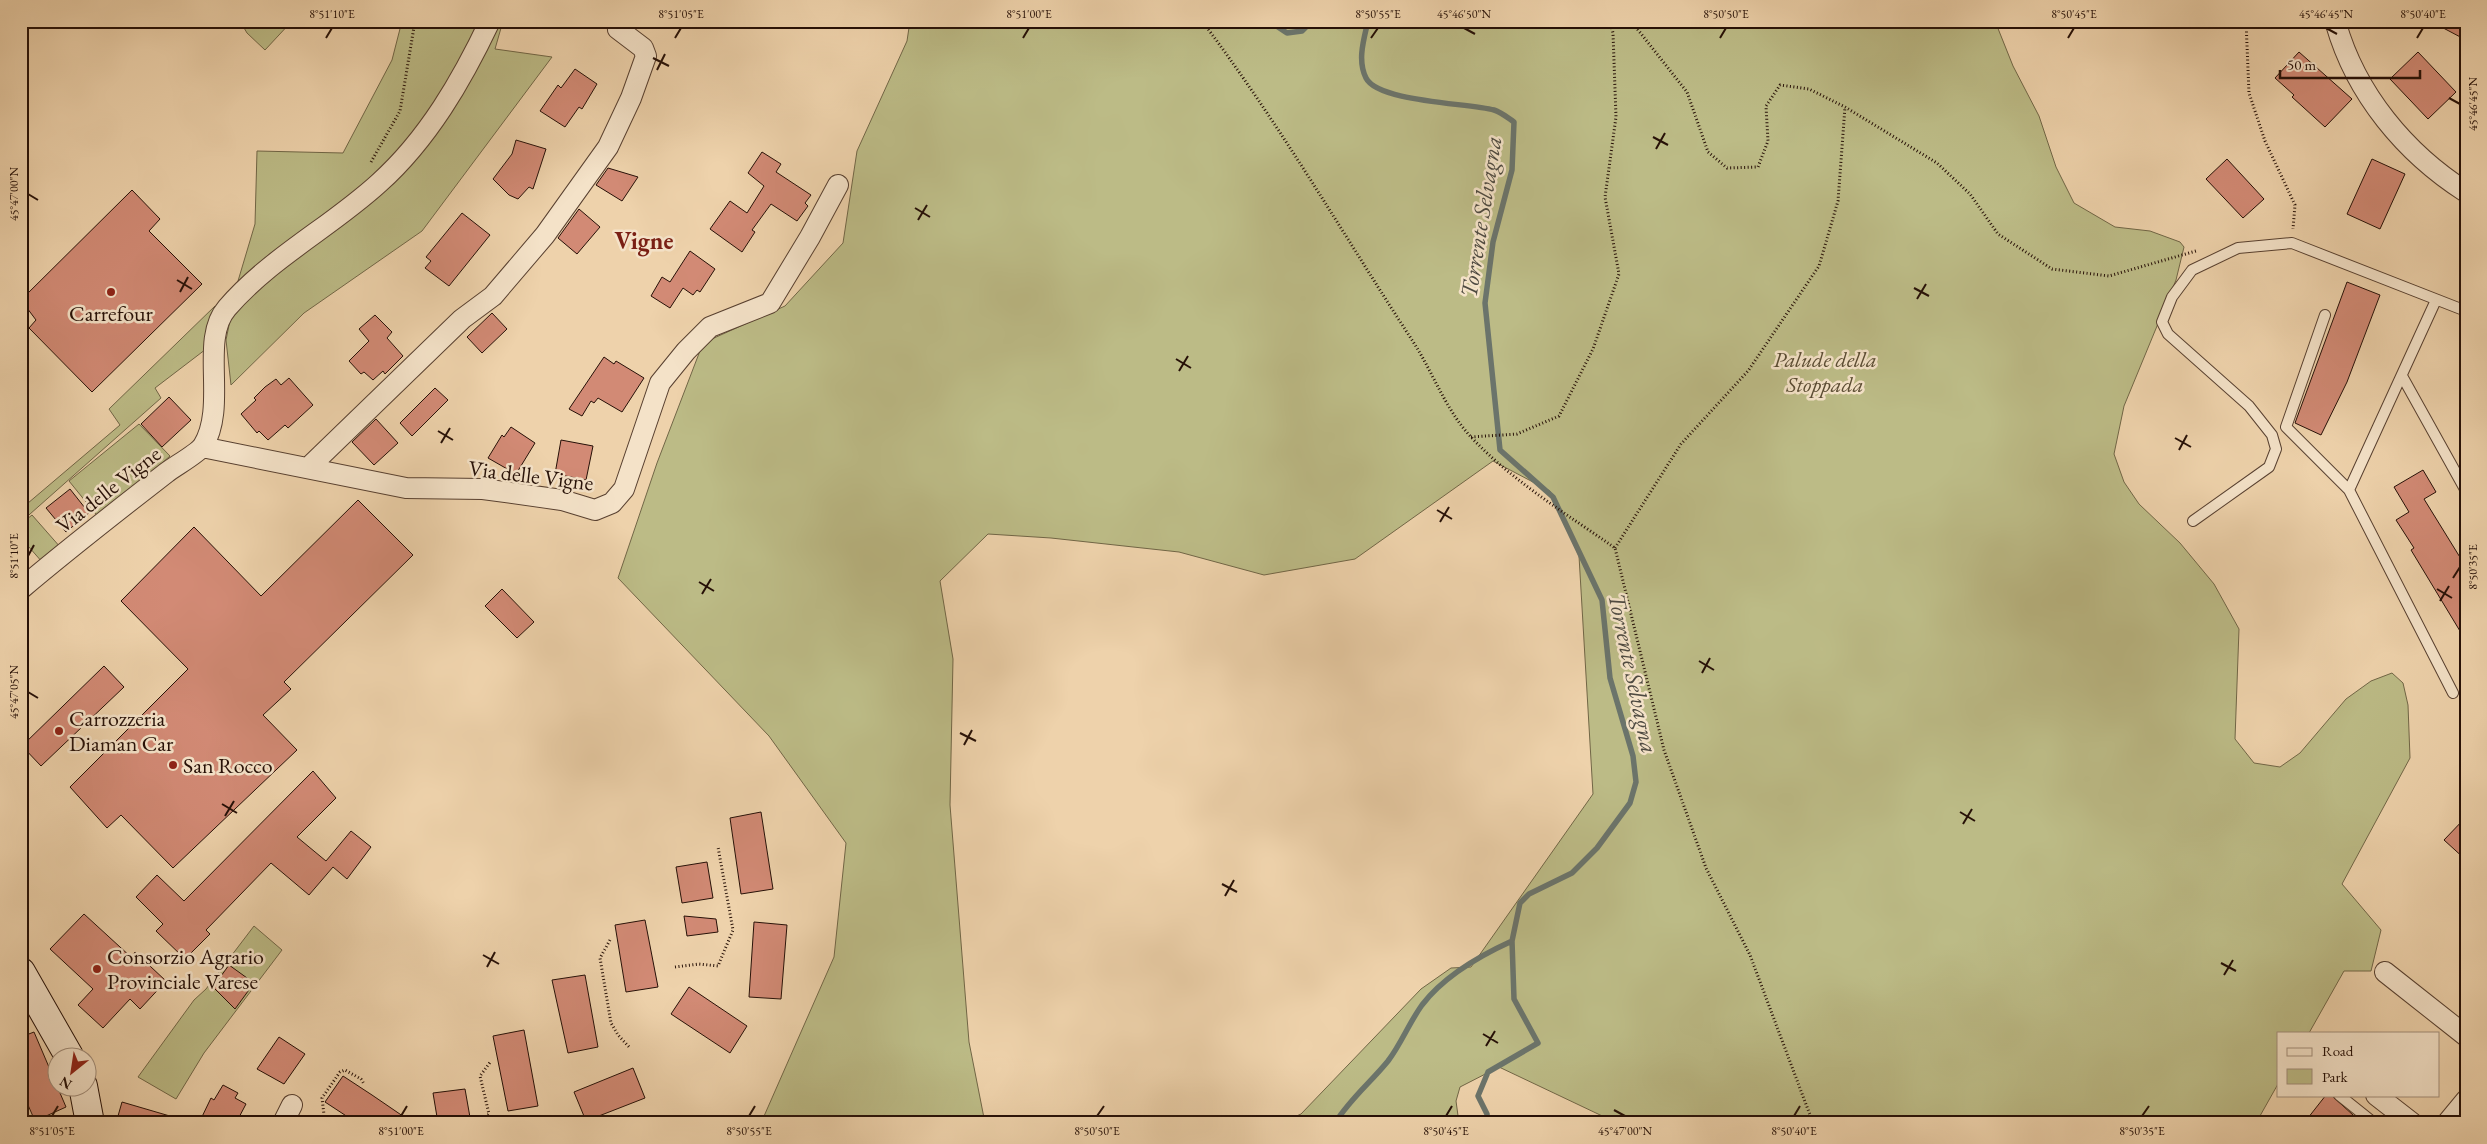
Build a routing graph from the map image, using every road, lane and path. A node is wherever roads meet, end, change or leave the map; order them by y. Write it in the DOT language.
graph roads {
  1 [pos="416,21"];
  2 [pos="490,21"];
  3 [pos="620,21"];
  4 [pos="1202,21"];
  5 [pos="1610,21"];
  6 [pos="1631,21"];
  7 [pos="2246,21"];
  8 [pos="2337,21"];
  9 [pos="1845,107"];
  10 [pos="368,169"];
  11 [pos="838,185"];
  12 [pos="2466,192"];
  13 [pos="2292,242"];
  14 [pos="2199,250"];
  15 [pos="2436,300"];
  16 [pos="2466,311"];
  17 [pos="2325,315"];
  18 [pos="2402,376"];
  19 [pos="1471,437"];
  20 [pos="202,447"];
  21 [pos="308,468"];
  22 [pos="2349,490"];
  23 [pos="2466,491"];
  24 [pos="2193,521"];
  25 [pos="1615,548"];
  26 [pos="21,589"];
  27 [pos="2453,693"];
  28 [pos="718,847"];
  29 [pos="610,940"];
  30 [pos="675,967"];
  31 [pos="21,972"];
  32 [pos="2385,972"];
  33 [pos="2466,1036"];
  34 [pos="63,1046"];
  35 [pos="630,1048"];
  36 [pos="491,1061"];
  37 [pos="364,1084"];
  38 [pos="84,1096"];
  39 [pos="2340,1096"];
  40 [pos="2377,1096"];
  41 [pos="2466,1100"];
  42 [pos="483,1120"];
  43 [pos="90,1123"];
  44 [pos="325,1123"];
  45 [pos="1813,1123"];
  46 [pos="2374,1123"];
  47 [pos="2412,1123"];
  48 [pos="2447,1123"];
  1 -- 10 [label="path"];
  2 -- 20 [label="street"];
  3 -- 21 [label="street"];
  4 -- 19 [label="path"];
  5 -- 19 [label="path"];
  6 -- 9 [label="path"];
  7 -- 13 [label="path"];
  8 -- 12 [label="street"];
  9 -- 14 [label="path"];
  9 -- 25 [label="path"];
  11 -- 21 [label="street, Via delle Vigne"];
  13 -- 15 [label="lane"];
  13 -- 24 [label="lane"];
  15 -- 16 [label="lane"];
  15 -- 18 [label="lane"];
  17 -- 22 [label="lane"];
  18 -- 22 [label="lane"];
  18 -- 23 [label="lane"];
  19 -- 25 [label="path"];
  20 -- 21 [label="street, Via delle Vigne"];
  20 -- 26 [label="street, Via delle Vigne"];
  22 -- 27 [label="lane"];
  25 -- 45 [label="path"];
  28 -- 30 [label="path"];
  29 -- 35 [label="path"];
  31 -- 34 [label="main road"];
  32 -- 33 [label="street"];
  36 -- 42 [label="path"];
  37 -- 44 [label="path"];
  38 -- 43 [label="main road"];
  39 -- 46 [label="lane"];
  40 -- 47 [label="street"];
  41 -- 48 [label="street"];
}
